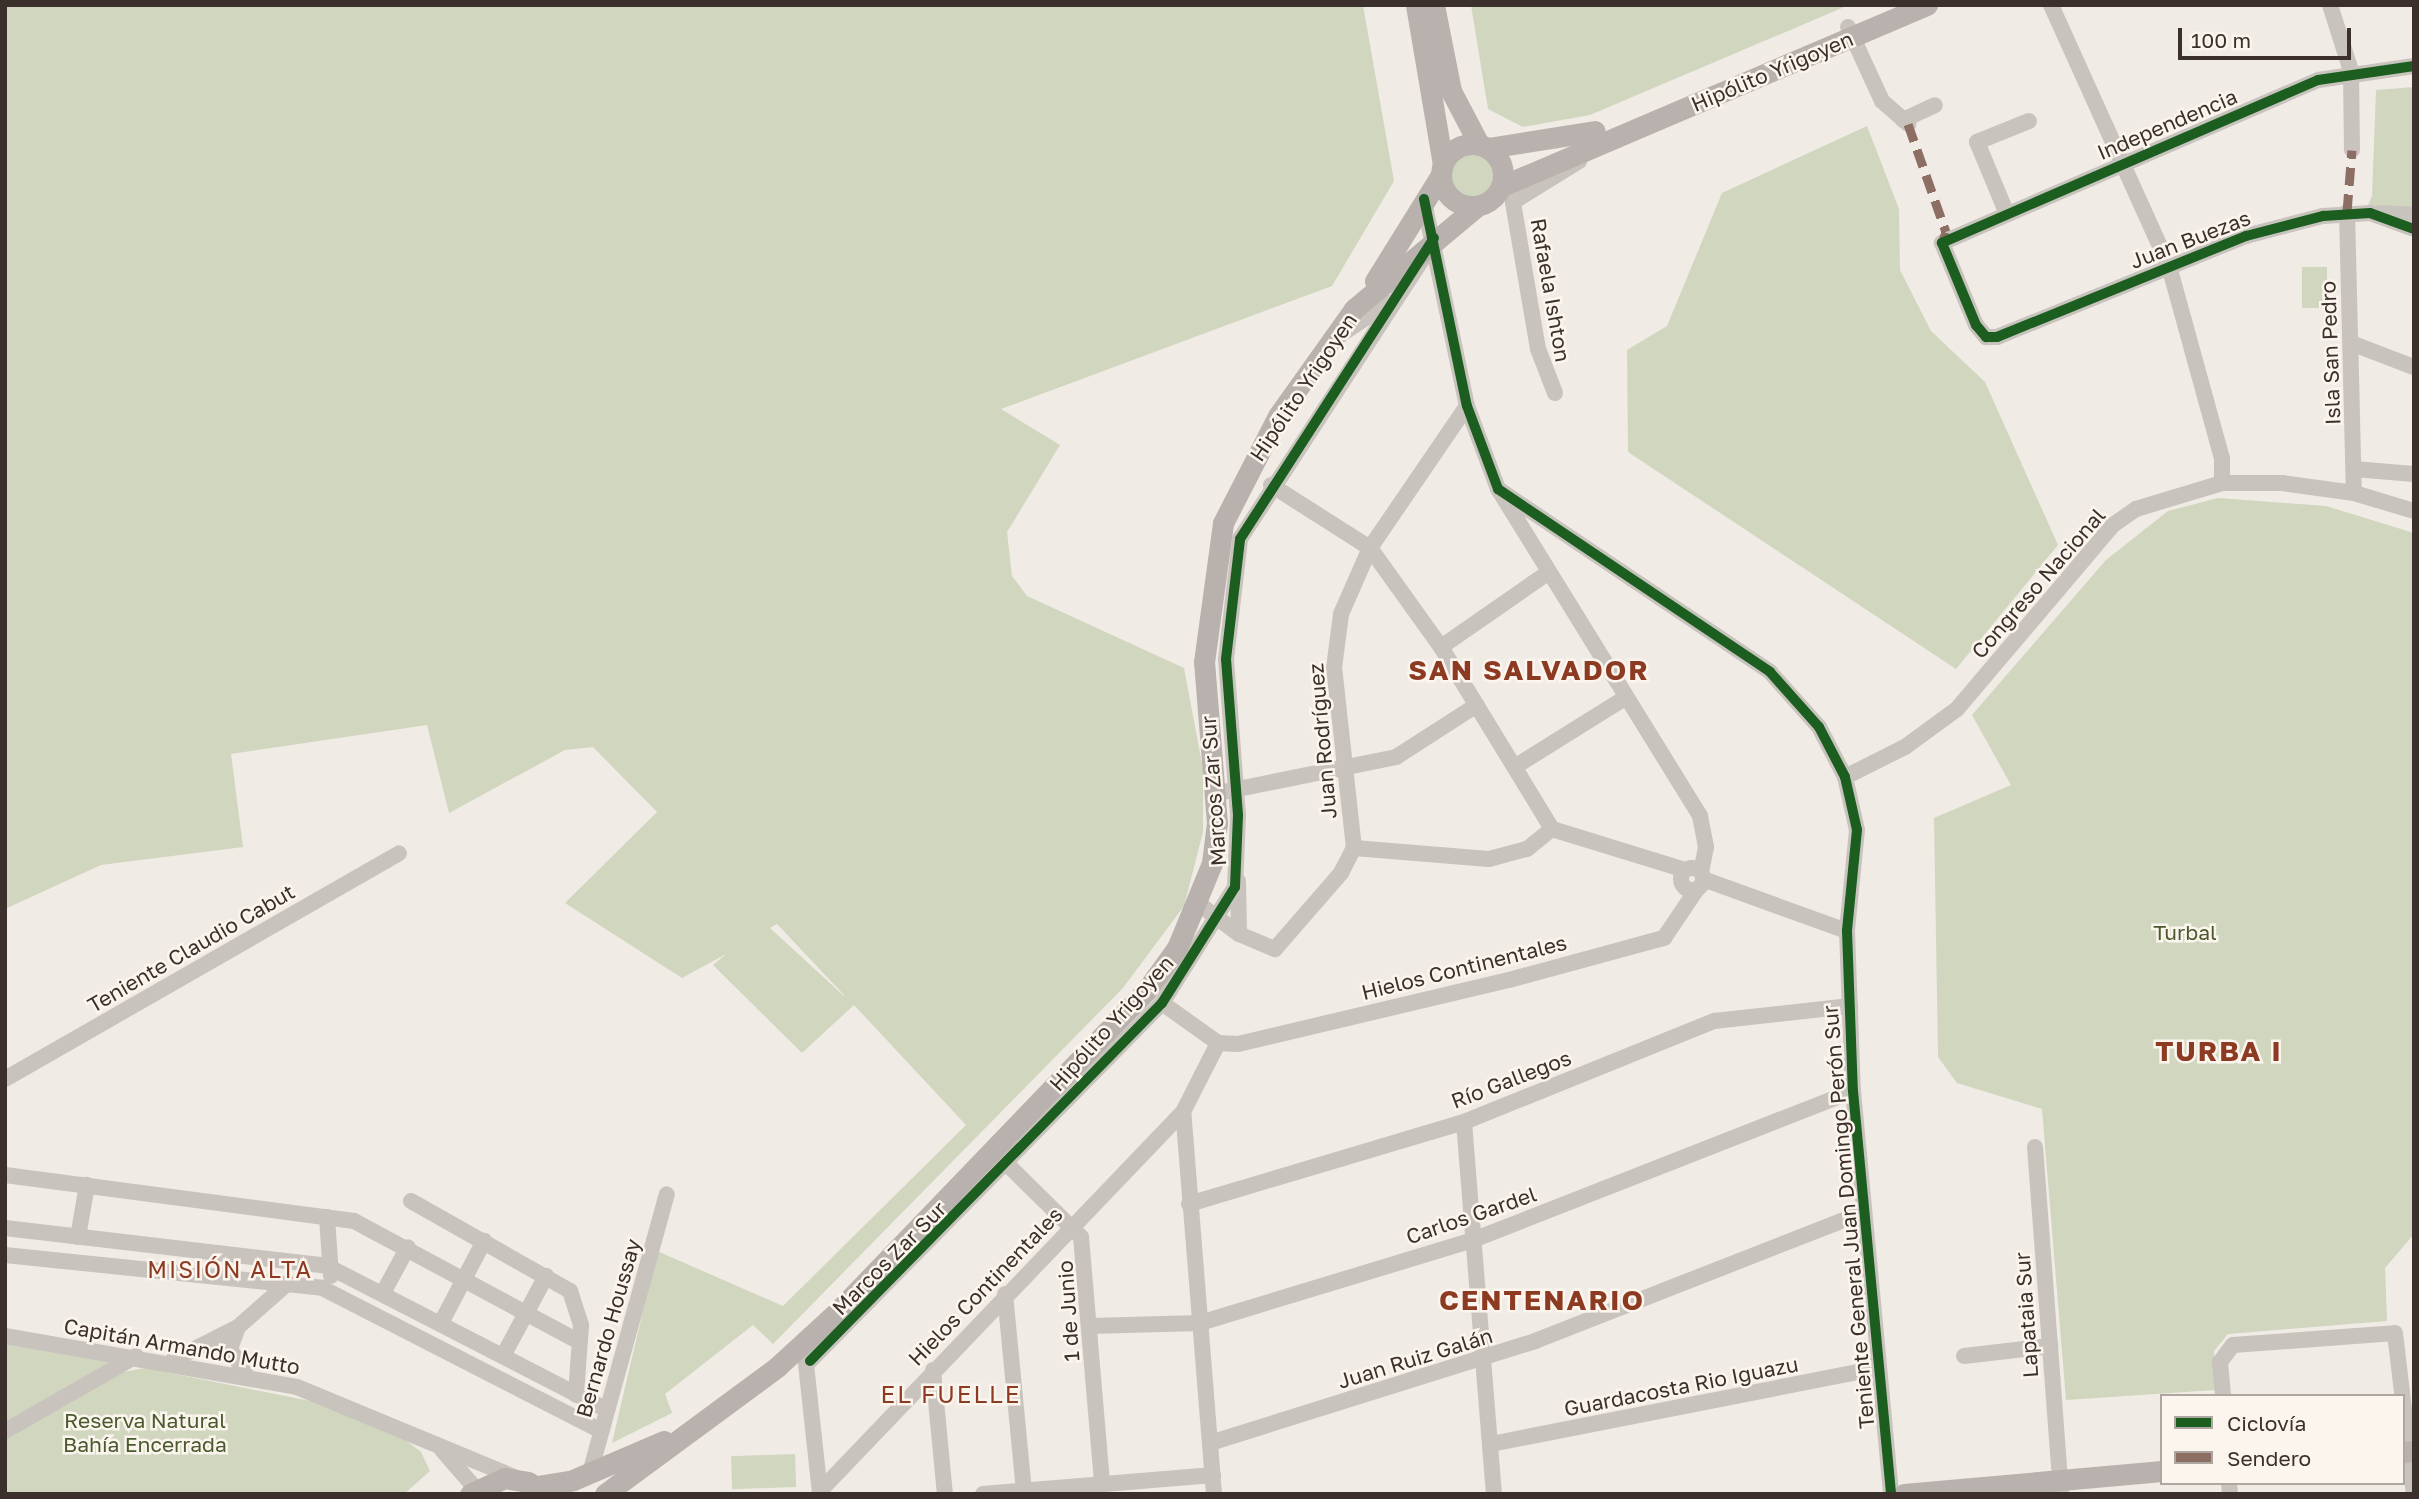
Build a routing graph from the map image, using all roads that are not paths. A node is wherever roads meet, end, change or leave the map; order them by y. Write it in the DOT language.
graph roads {
  1 [pos="1416,5"];
  2 [pos="1434,5"];
  3 [pos="1897,5"];
  4 [pos="1927,5"];
  5 [pos="2051,5"];
  6 [pos="2330,5"];
  7 [pos="1850,32"];
  8 [pos="2414,65"];
  9 [pos="2351,71"];
  10 [pos="1935,105"];
  11 [pos="2029,121"];
  12 [pos="1484,146"];
  13 [pos="2352,150"];
  14 [pos="2125,164"];
  15 [pos="1442,170"];
  16 [pos="1505,193"];
  17 [pos="1424,199"];
  18 [pos="1477,206"];
  19 [pos="2347,212"];
  20 [pos="2370,213"];
  21 [pos="2007,215"];
  22 [pos="2414,215"];
  23 [pos="2414,229"];
  24 [pos="1434,238"];
  25 [pos="2169,266"];
  26 [pos="1419,270"];
  27 [pos="1443,277"];
  28 [pos="1367,294"];
  29 [pos="1394,299"];
  30 [pos="1986,337"];
  31 [pos="2351,343"];
  32 [pos="1326,344"];
  33 [pos="2414,367"];
  34 [pos="1555,393"];
  35 [pos="1467,406"];
  36 [pos="2354,469"];
  37 [pos="2414,474"];
  38 [pos="2222,483"];
  39 [pos="1271,485"];
  40 [pos="1498,489"];
  41 [pos="2354,493"];
  42 [pos="2414,511"];
  43 [pos="1370,548"];
  44 [pos="1546,574"];
  45 [pos="1441,647"];
  46 [pos="1625,698"];
  47 [pos="1477,705"];
  48 [pos="1516,766"];
  49 [pos="1345,768"];
  50 [pos="1845,777"];
  51 [pos="1227,790"];
  52 [pos="1552,829"];
  53 [pos="1354,848"];
  54 [pos="398,853"];
  55 [pos="1238,876"];
  56 [pos="1693,881"];
  57 [pos="1199,904"];
  58 [pos="1217,918"];
  59 [pos="1847,931"];
  60 [pos="1239,934"];
  61 [pos="1162,1003"];
  62 [pos="1850,1006"];
  63 [pos="1218,1043"];
  64 [pos="5,1079"];
  65 [pos="1853,1091"];
  66 [pos="1183,1112"];
  67 [pos="1464,1122"];
  68 [pos="2035,1147"];
  69 [pos="1009,1166"];
  70 [pos="5,1175"];
  71 [pos="87,1185"];
  72 [pos="667,1194"];
  73 [pos="411,1201"];
  74 [pos="1189,1204"];
  75 [pos="1864,1212"];
  76 [pos="327,1217"];
  77 [pos="1073,1226"];
  78 [pos="5,1228"];
  79 [pos="79,1237"];
  80 [pos="1473,1240"];
  81 [pos="484,1241"];
  82 [pos="408,1247"];
  83 [pos="5,1255"];
  84 [pos="264,1258"];
  85 [pos="327,1266"];
  86 [pos="546,1276"];
  87 [pos="465,1278"];
  88 [pos="261,1281"];
  89 [pos="287,1284"];
  90 [pos="322,1288"];
  91 [pos="383,1293"];
  92 [pos="1005,1294"];
  93 [pos="527,1312"];
  94 [pos="441,1323"];
  95 [pos="1200,1323"];
  96 [pos="1090,1326"];
  97 [pos="238,1327"];
  98 [pos="5,1336"];
  99 [pos="580,1342"];
  100 [pos="2050,1346"];
  101 [pos="805,1355"];
  102 [pos="136,1356"];
  103 [pos="503,1356"];
  104 [pos="1964,1356"];
  105 [pos="1484,1359"];
  106 [pos="167,1361"];
  107 [pos="1879,1368"];
  108 [pos="933,1370"];
  109 [pos="246,1375"];
  110 [pos="2223,1394"];
  111 [pos="2404,1394"];
  112 [pos="576,1395"];
  113 [pos="2405,1406"];
  114 [pos="605,1409"];
  115 [pos="601,1431"];
  116 [pos="5,1432"];
  117 [pos="682,1433"];
  118 [pos="426,1438"];
  119 [pos="1210,1443"];
  120 [pos="1491,1444"];
  121 [pos="2409,1452"];
  122 [pos="2160,1471"];
  123 [pos="590,1473"];
  124 [pos="1213,1475"];
  125 [pos="1102,1484"];
  126 [pos="534,1486"];
  127 [pos="2060,1486"];
  128 [pos="473,1491"];
  129 [pos="1024,1491"];
  130 [pos="820,1492"];
  131 [pos="605,1494"];
  132 [pos="945,1494"];
  133 [pos="983,1494"];
  134 [pos="1214,1494"];
  135 [pos="1494,1494"];
  136 [pos="1891,1494"];
  137 [pos="1904,1494"];
  138 [pos="2414,1494"];
  1 -- 15 [label="main road"];
  2 -- 12 [label="main road"];
  3 -- 7 [label="main road, Hipólito Yrigoyen"];
  4 -- 7 [label="main road, Hipólito Yrigoyen"];
  5 -- 14 [label="street"];
  6 -- 9 [label="street"];
  7 -- 10 [label="street"];
  7 -- 12 [label="main road, Hipólito Yrigoyen"];
  7 -- 16 [label="main road, Hipólito Yrigoyen"];
  8 -- 9 [label="street, Independencia"];
  9 -- 13 [label="street"];
  9 -- 14 [label="street, Independencia"];
  11 -- 21 [label="street"];
  12 -- 15 [label="main road"];
  12 -- 16 [label="main road"];
  14 -- 21 [label="street, Independencia"];
  14 -- 25 [label="street"];
  15 -- 17 [label="main road, Hipólito Yrigoyen"];
  15 -- 18 [label="main road"];
  16 -- 18 [label="main road"];
  16 -- 34 [label="street, Rafaela Ishton"];
  17 -- 24 [label="street"];
  17 -- 28 [label="main road, Hipólito Yrigoyen"];
  18 -- 24 [label="main road, Hipólito Yrigoyen"];
  19 -- 20 [label="street, Juan Buezas"];
  19 -- 25 [label="street, Juan Buezas"];
  19 -- 31 [label="street, Isla San Pedro"];
  20 -- 22 [label="street"];
  20 -- 23 [label="street, Juan Buezas"];
  21 -- 30 [label="street, Independencia"];
  24 -- 26 [label="street, Marcos Zar Sur"];
  24 -- 27 [label="street"];
  24 -- 28 [label="main road, Hipólito Yrigoyen"];
  25 -- 30 [label="street, Juan Buezas"];
  25 -- 38 [label="street"];
  26 -- 27 [label="street"];
  26 -- 29 [label="street, Marcos Zar Sur"];
  27 -- 35 [label="street"];
  28 -- 32 [label="main road, Hipólito Yrigoyen"];
  29 -- 32 [label="street"];
  29 -- 39 [label="street, Marcos Zar Sur"];
  31 -- 33 [label="street"];
  31 -- 36 [label="street, Isla San Pedro"];
  32 -- 51 [label="main road, Hipólito Yrigoyen"];
  35 -- 40 [label="street"];
  35 -- 43 [label="street, Juan Rodríguez"];
  36 -- 37 [label="street"];
  36 -- 41 [label="street, Isla San Pedro"];
  38 -- 41 [label="street, Congreso Nacional"];
  38 -- 50 [label="street, Congreso Nacional"];
  39 -- 43 [label="street"];
  39 -- 51 [label="street, Marcos Zar Sur"];
  40 -- 44 [label="street, Hielos Continentales"];
  40 -- 50 [label="street, Teniente General Juan Domingo Perón Sur"];
  41 -- 42 [label="street, Congreso Nacional"];
  43 -- 45 [label="street"];
  43 -- 49 [label="street, Juan Rodríguez"];
  44 -- 45 [label="street"];
  44 -- 46 [label="street, Hielos Continentales"];
  45 -- 47 [label="street"];
  46 -- 48 [label="street"];
  46 -- 56 [label="street, Hielos Continentales"];
  47 -- 48 [label="street"];
  47 -- 49 [label="street"];
  48 -- 52 [label="street"];
  49 -- 51 [label="street"];
  49 -- 53 [label="street, Juan Rodríguez"];
  50 -- 59 [label="street, Teniente General Juan Domingo Perón Sur"];
  51 -- 55 [label="street, Marcos Zar Sur"];
  51 -- 57 [label="main road, Hipólito Yrigoyen"];
  52 -- 53 [label="street"];
  52 -- 56 [label="street"];
  53 -- 60 [label="street"];
  54 -- 64 [label="street, Teniente Claudio Cabut"];
  55 -- 58 [label="street, Marcos Zar Sur"];
  55 -- 60 [label="street"];
  56 -- 59 [label="street"];
  56 -- 63 [label="street, Hielos Continentales"];
  57 -- 58 [label="street"];
  57 -- 101 [label="main road, Hipólito Yrigoyen"];
  58 -- 60 [label="street"];
  58 -- 61 [label="street, Marcos Zar Sur"];
  59 -- 62 [label="street, Teniente General Juan Domingo Perón Sur"];
  61 -- 63 [label="street"];
  61 -- 69 [label="street, Marcos Zar Sur"];
  62 -- 65 [label="street, Teniente General Juan Domingo Perón Sur"];
  62 -- 67 [label="street, Río Gallegos"];
  63 -- 66 [label="street"];
  65 -- 75 [label="street, Teniente General Juan Domingo Perón Sur"];
  65 -- 80 [label="street, Carlos Gardel"];
  66 -- 74 [label="street"];
  66 -- 77 [label="street, Hielos Continentales"];
  67 -- 74 [label="street, Río Gallegos"];
  67 -- 80 [label="street"];
  68 -- 100 [label="street, Lapataia Sur"];
  69 -- 77 [label="street, 1 de Junio"];
  69 -- 101 [label="street, Marcos Zar Sur"];
  70 -- 71 [label="street"];
  71 -- 76 [label="street"];
  71 -- 79 [label="street"];
  72 -- 114 [label="street, Bernardo Houssay"];
  73 -- 81 [label="street"];
  74 -- 95 [label="street"];
  75 -- 105 [label="street, Juan Ruiz Galán"];
  75 -- 107 [label="street, Teniente General Juan Domingo Perón Sur"];
  76 -- 82 [label="street"];
  76 -- 85 [label="street"];
  77 -- 92 [label="street, Hielos Continentales"];
  77 -- 96 [label="street, 1 de Junio"];
  78 -- 79 [label="street"];
  79 -- 84 [label="street"];
  80 -- 95 [label="street, Carlos Gardel"];
  80 -- 105 [label="street"];
  81 -- 86 [label="street"];
  81 -- 87 [label="street"];
  82 -- 87 [label="street"];
  82 -- 91 [label="street"];
  83 -- 88 [label="street"];
  84 -- 85 [label="street"];
  84 -- 88 [label="street"];
  85 -- 90 [label="street"];
  85 -- 91 [label="street"];
  86 -- 93 [label="street"];
  86 -- 99 [label="street"];
  87 -- 93 [label="street"];
  87 -- 94 [label="street"];
  88 -- 89 [label="street"];
  89 -- 90 [label="street"];
  89 -- 97 [label="street"];
  90 -- 115 [label="street"];
  91 -- 94 [label="street"];
  92 -- 108 [label="street, Hielos Continentales"];
  92 -- 129 [label="street"];
  93 -- 99 [label="street"];
  93 -- 103 [label="street"];
  94 -- 103 [label="street"];
  95 -- 96 [label="street, Carlos Gardel"];
  95 -- 119 [label="street"];
  96 -- 125 [label="street, 1 de Junio"];
  97 -- 106 [label="street"];
  97 -- 109 [label="street"];
  98 -- 102 [label="street, Capitán Armando Mutto"];
  99 -- 112 [label="street"];
  100 -- 104 [label="street"];
  100 -- 127 [label="street, Lapataia Sur"];
  101 -- 117 [label="main road, Hipólito Yrigoyen"];
  101 -- 130 [label="street"];
  102 -- 106 [label="street, Capitán Armando Mutto"];
  102 -- 116 [label="street"];
  103 -- 112 [label="street"];
  105 -- 119 [label="street, Juan Ruiz Galán"];
  105 -- 120 [label="street"];
  106 -- 109 [label="street, Capitán Armando Mutto"];
  107 -- 120 [label="street, Guardacosta Rio Iguazu"];
  107 -- 136 [label="street, Teniente General Juan Domingo Perón Sur"];
  108 -- 130 [label="street, Hielos Continentales"];
  108 -- 132 [label="street"];
  109 -- 118 [label="street, Capitán Armando Mutto"];
  110 -- 111 [label="street"];
  112 -- 114 [label="street"];
  113 -- 121 [label="street"];
  114 -- 115 [label="street, Bernardo Houssay"];
  115 -- 123 [label="street, Bernardo Houssay"];
  117 -- 123 [label="main road"];
  117 -- 131 [label="main road"];
  118 -- 126 [label="street, Capitán Armando Mutto"];
  118 -- 128 [label="street, Capitán Armando Mutto"];
  119 -- 124 [label="street"];
  120 -- 135 [label="street"];
  121 -- 138 [label="street"];
  122 -- 127 [label="main road"];
  123 -- 126 [label="main road"];
  124 -- 125 [label="street"];
  124 -- 134 [label="street"];
  125 -- 129 [label="street"];
  126 -- 128 [label="main road"];
  127 -- 137 [label="main road"];
  129 -- 133 [label="street"];
}
